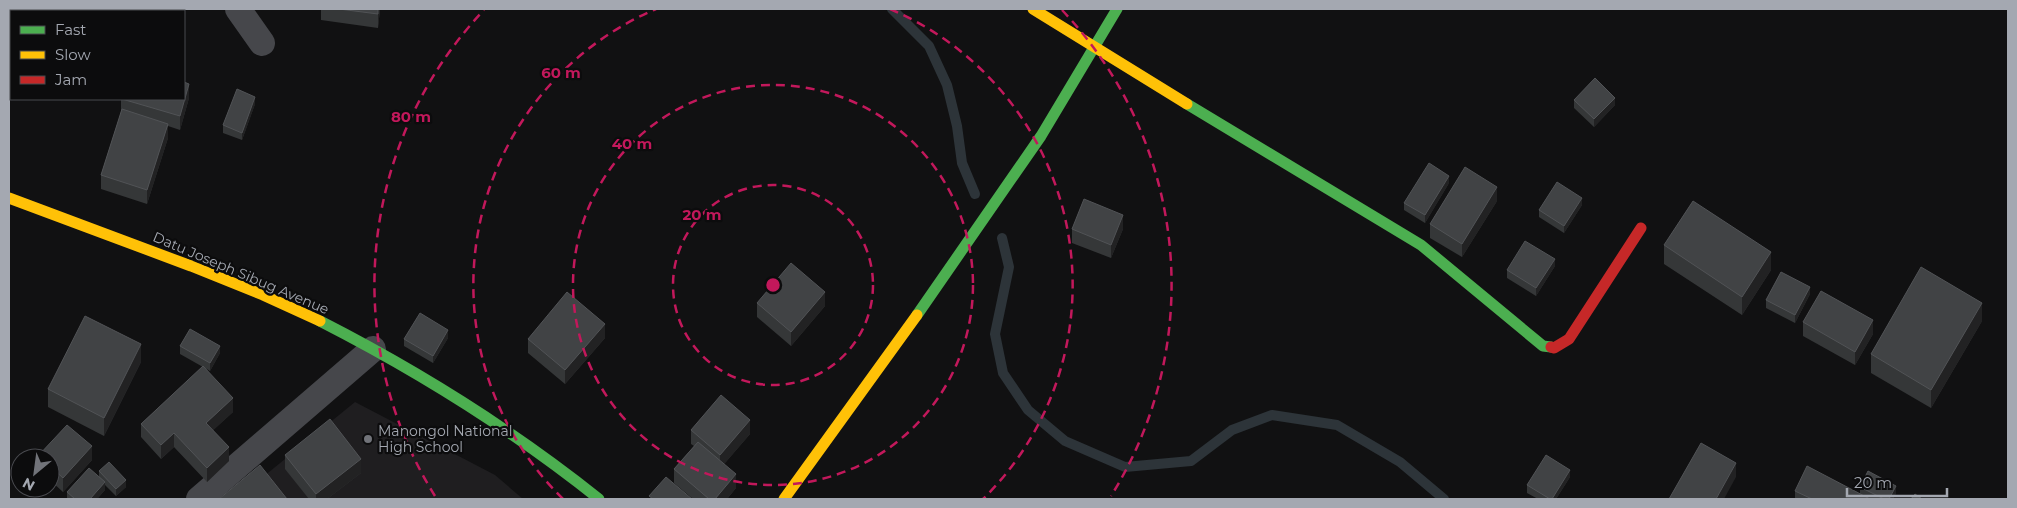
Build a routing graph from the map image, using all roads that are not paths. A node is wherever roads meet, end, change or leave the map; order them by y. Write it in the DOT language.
graph roads {
  1 [pos="238,9"];
  2 [pos="1033,9"];
  3 [pos="1118,9"];
  4 [pos="262,43"];
  5 [pos="1095,49"];
  6 [pos="9,198"];
  7 [pos="1641,228"];
  8 [pos="373,348"];
  9 [pos="199,499"];
  10 [pos="599,499"];
  11 [pos="784,499"];
  1 -- 4 [label="street"];
  2 -- 5 [label="street"];
  3 -- 5 [label="street"];
  5 -- 7 [label="street"];
  5 -- 11 [label="street"];
  6 -- 8 [label="street, Datu Joseph Sibug Avenue"];
  8 -- 9 [label="street"];
  8 -- 10 [label="street, Datu Joseph Sibug Avenue"];
}
